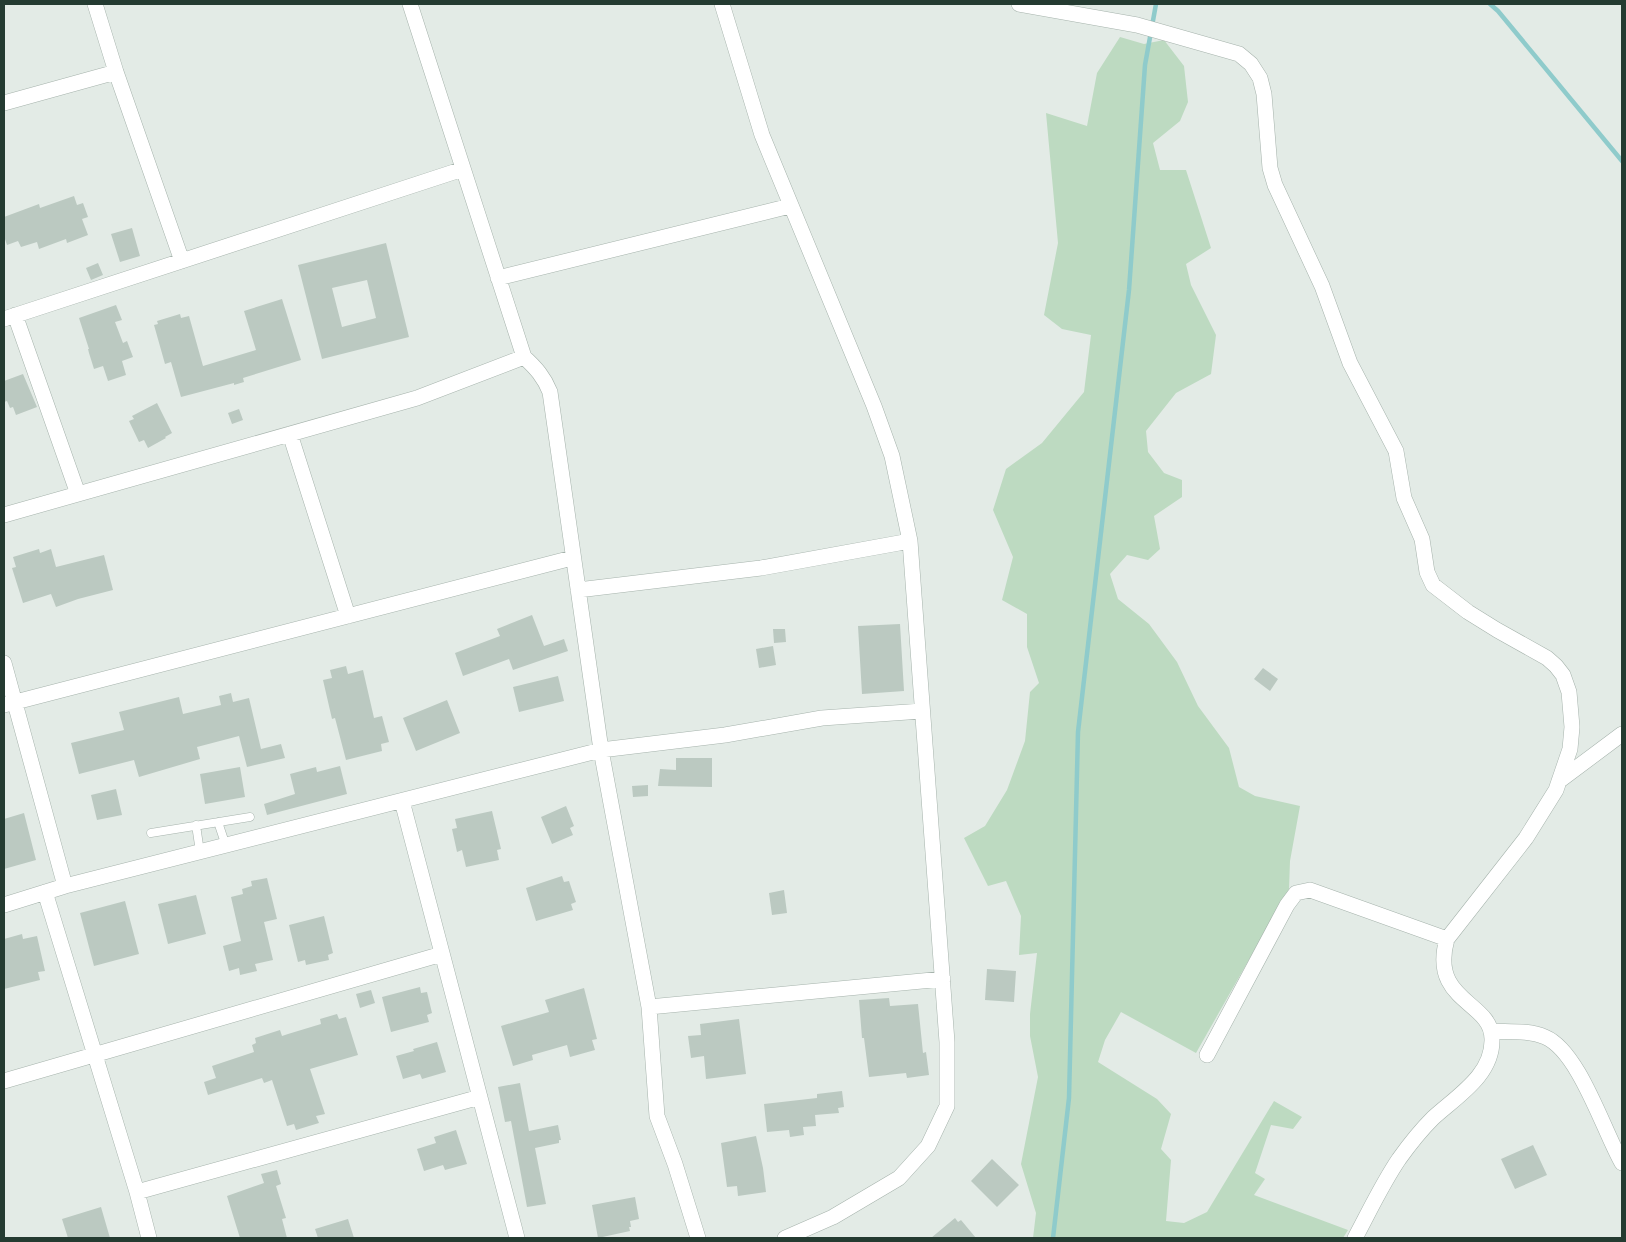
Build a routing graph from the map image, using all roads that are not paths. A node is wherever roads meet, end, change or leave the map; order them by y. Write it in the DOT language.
graph roads {
  1 [pos="95,4"];
  2 [pos="410,4"];
  3 [pos="722,4"];
  4 [pos="1019,4"];
  5 [pos="116,72"];
  6 [pos="4,104"];
  7 [pos="463,169"];
  8 [pos="790,206"];
  9 [pos="182,261"];
  10 [pos="498,278"];
  11 [pos="10,317"];
  12 [pos="524,357"];
  13 [pos="290,434"];
  14 [pos="78,494"];
  15 [pos="4,516"];
  16 [pos="910,541"];
  17 [pos="572,558"];
  18 [pos="578,590"];
  19 [pos="348,616"];
  20 [pos="4,662"];
  21 [pos="9,704"];
  22 [pos="922,711"];
  23 [pos="1622,734"];
  24 [pos="601,750"];
  25 [pos="1559,781"];
  26 [pos="402,801"];
  27 [pos="250,817"];
  28 [pos="218,822"];
  29 [pos="196,825"];
  30 [pos="151,833"];
  31 [pos="226,846"];
  32 [pos="200,852"];
  33 [pos="64,886"];
  34 [pos="46,892"];
  35 [pos="4,905"];
  36 [pos="1447,939"];
  37 [pos="442,954"];
  38 [pos="942,979"];
  39 [pos="649,1007"];
  40 [pos="1492,1031"];
  41 [pos="1207,1054"];
  42 [pos="94,1055"];
  43 [pos="4,1081"];
  44 [pos="480,1097"];
  45 [pos="1622,1163"];
  46 [pos="137,1192"];
  47 [pos="149,1238"];
  48 [pos="517,1238"];
  49 [pos="698,1238"];
  50 [pos="786,1238"];
  51 [pos="1355,1238"];
  1 -- 5 [label="street"];
  2 -- 7 [label="street"];
  3 -- 8 [label="street"];
  4 -- 25 [label="street"];
  5 -- 6 [label="street"];
  5 -- 9 [label="street"];
  7 -- 9 [label="street"];
  7 -- 10 [label="street"];
  8 -- 10 [label="street"];
  8 -- 16 [label="street"];
  9 -- 11 [label="street"];
  10 -- 12 [label="street"];
  11 -- 14 [label="street"];
  12 -- 13 [label="street"];
  12 -- 17 [label="street"];
  13 -- 14 [label="street"];
  13 -- 19 [label="street"];
  14 -- 15 [label="street"];
  16 -- 18 [label="street"];
  16 -- 22 [label="street"];
  17 -- 18 [label="street"];
  17 -- 19 [label="street"];
  18 -- 24 [label="street"];
  19 -- 21 [label="street"];
  20 -- 21 [label="street"];
  21 -- 33 [label="street"];
  22 -- 24 [label="street"];
  22 -- 38 [label="street"];
  23 -- 25 [label="street"];
  24 -- 26 [label="street"];
  24 -- 39 [label="street"];
  25 -- 36 [label="street"];
  26 -- 31 [label="street"];
  26 -- 37 [label="street"];
  27 -- 28 [label="lane"];
  28 -- 29 [label="lane"];
  28 -- 31 [label="lane"];
  29 -- 30 [label="lane"];
  29 -- 32 [label="lane"];
  31 -- 32 [label="street"];
  32 -- 33 [label="street"];
  33 -- 34 [label="street"];
  34 -- 35 [label="street"];
  34 -- 42 [label="street"];
  36 -- 40 [label="street"];
  36 -- 41 [label="street"];
  37 -- 42 [label="street"];
  37 -- 44 [label="street"];
  38 -- 39 [label="street"];
  38 -- 50 [label="street"];
  39 -- 49 [label="street"];
  40 -- 45 [label="street"];
  40 -- 51 [label="street"];
  42 -- 43 [label="street"];
  42 -- 46 [label="street"];
  44 -- 46 [label="street"];
  44 -- 48 [label="street"];
  46 -- 47 [label="street"];
}
